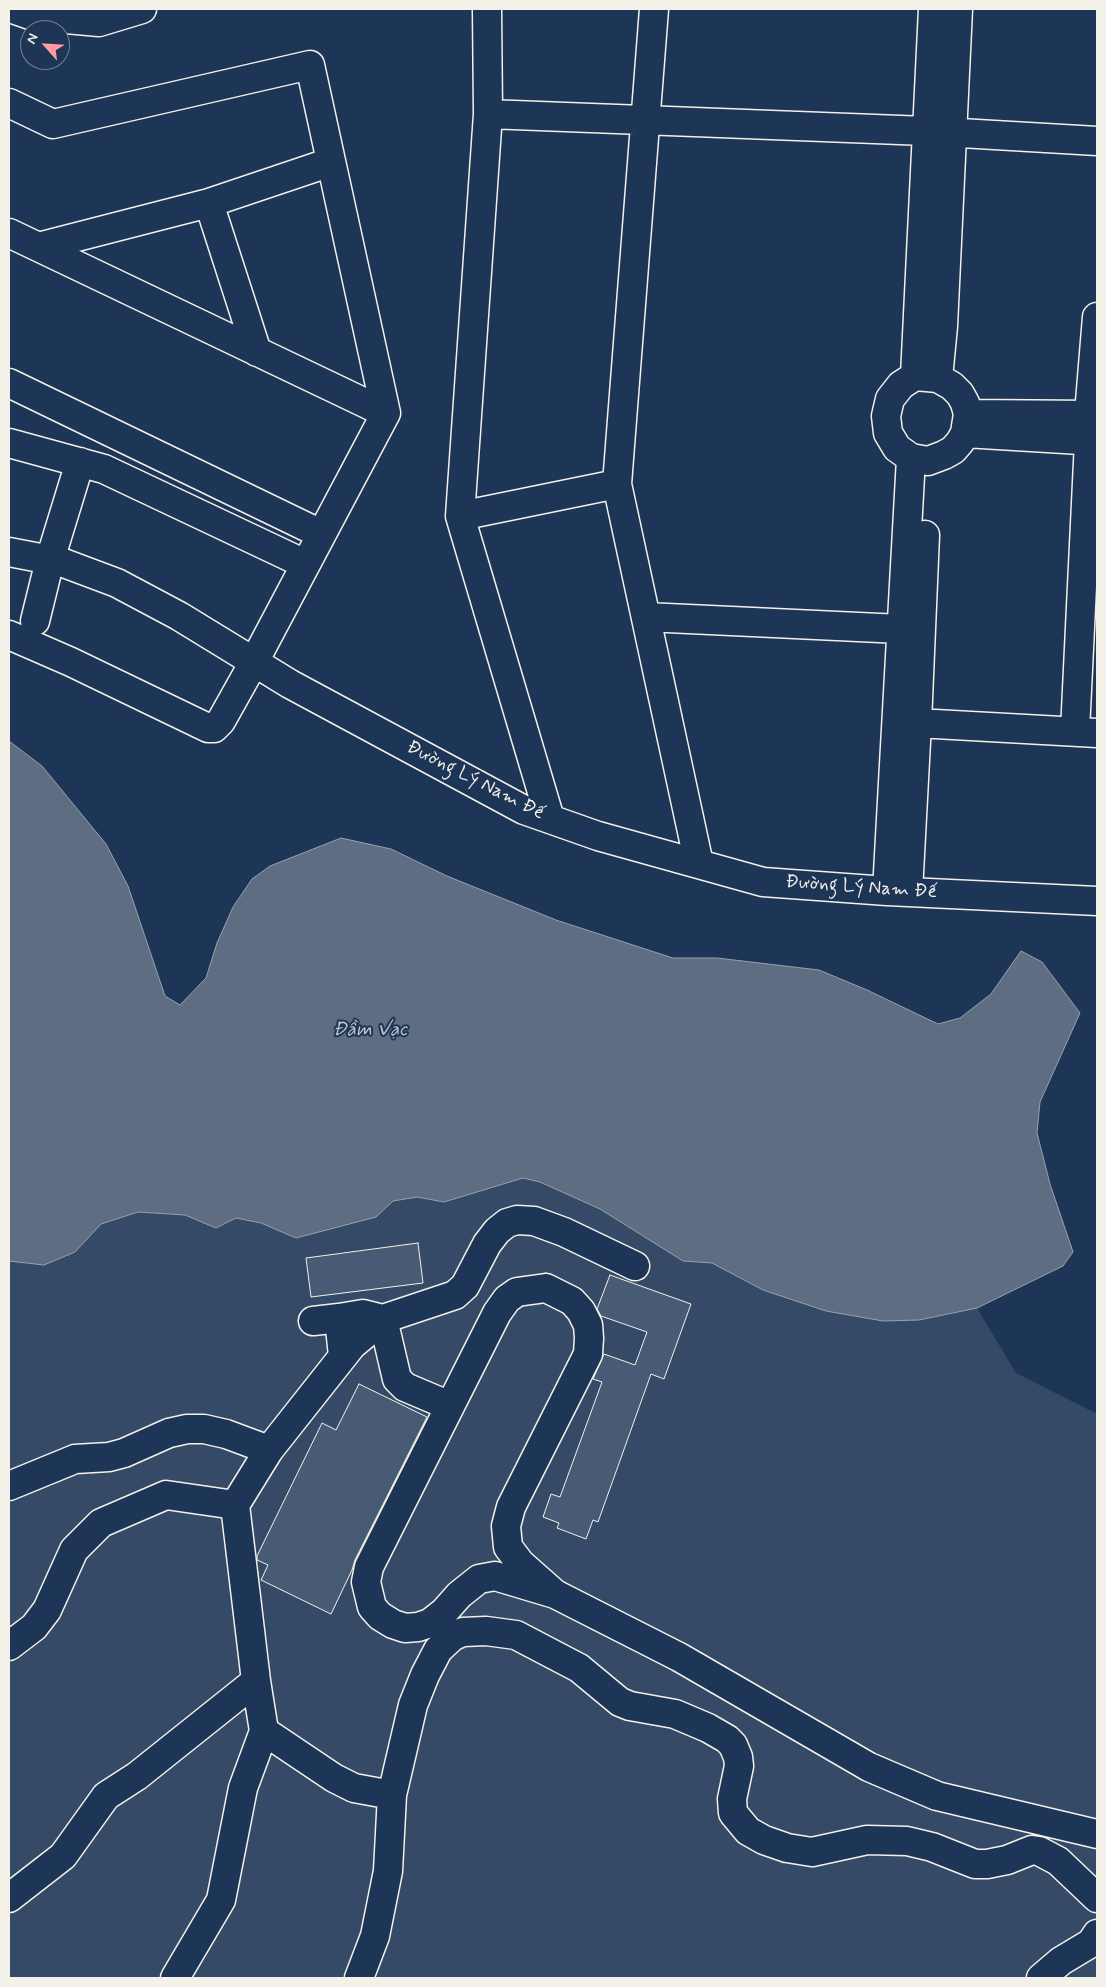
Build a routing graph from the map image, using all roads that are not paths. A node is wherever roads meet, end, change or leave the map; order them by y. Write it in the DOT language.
graph roads {
  1 [pos="14,9"];
  2 [pos="142,9"];
  3 [pos="487,9"];
  4 [pos="654,9"];
  5 [pos="933,9"];
  6 [pos="958,9"];
  7 [pos="100,15"];
  8 [pos="9,103"];
  9 [pos="488,114"];
  10 [pos="645,120"];
  11 [pos="939,132"];
  12 [pos="1097,140"];
  13 [pos="331,162"];
  14 [pos="208,203"];
  15 [pos="9,233"];
  16 [pos="38,247"];
  17 [pos="1097,317"];
  18 [pos="257,352"];
  19 [pos="927,377"];
  20 [pos="9,383"];
  21 [pos="386,413"];
  22 [pos="1093,414"];
  23 [pos="966,423"];
  24 [pos="1093,441"];
  25 [pos="9,443"];
  26 [pos="919,460"];
  27 [pos="80,462"];
  28 [pos="617,484"];
  29 [pos="460,516"];
  30 [pos="321,534"];
  31 [pos="9,552"];
  32 [pos="50,560"];
  33 [pos="305,564"];
  34 [pos="646,618"];
  35 [pos="1090,620"];
  36 [pos="35,621"];
  37 [pos="901,629"];
  38 [pos="9,635"];
  39 [pos="254,662"];
  40 [pos="917,723"];
  41 [pos="1086,732"];
  42 [pos="550,819"];
  43 [pos="699,864"];
  44 [pos="897,891"];
  45 [pos="1097,901"];
  46 [pos="635,1266"];
  47 [pos="383,1319"];
  48 [pos="344,1356"];
  49 [pos="450,1406"];
  50 [pos="269,1450"];
  51 [pos="9,1486"];
  52 [pos="235,1505"];
  53 [pos="555,1594"];
  54 [pos="9,1646"];
  55 [pos="256,1681"];
  56 [pos="264,1731"];
  57 [pos="392,1795"];
  58 [pos="1097,1834"];
  59 [pos="9,1898"];
  60 [pos="1097,1898"];
  61 [pos="1097,1934"];
  62 [pos="176,1978"];
  63 [pos="359,1978"];
  64 [pos="1041,1978"];
  1 -- 7 [label="street"];
  2 -- 7 [label="street"];
  3 -- 9 [label="street"];
  4 -- 10 [label="street"];
  5 -- 11 [label="street"];
  6 -- 11 [label="street"];
  8 -- 13 [label="street"];
  9 -- 10 [label="street"];
  9 -- 29 [label="street"];
  10 -- 11 [label="street"];
  10 -- 28 [label="street"];
  11 -- 12 [label="street"];
  11 -- 19 [label="street"];
  13 -- 14 [label="street"];
  13 -- 21 [label="street"];
  14 -- 16 [label="street"];
  14 -- 18 [label="street"];
  15 -- 16 [label="street"];
  16 -- 18 [label="street"];
  17 -- 22 [label="street"];
  18 -- 21 [label="street"];
  19 -- 23 [label="street"];
  19 -- 26 [label="street"];
  20 -- 30 [label="street"];
  21 -- 30 [label="street"];
  22 -- 23 [label="street"];
  22 -- 24 [label="street"];
  23 -- 24 [label="street"];
  23 -- 26 [label="street"];
  24 -- 35 [label="street"];
  25 -- 27 [label="street"];
  26 -- 37 [label="street"];
  26 -- 40 [label="street"];
  27 -- 32 [label="street"];
  27 -- 33 [label="street"];
  28 -- 29 [label="street"];
  28 -- 34 [label="street"];
  29 -- 42 [label="street"];
  30 -- 33 [label="street"];
  31 -- 32 [label="street, Đường Lý Nam Đế"];
  32 -- 36 [label="street"];
  32 -- 39 [label="street, Đường Lý Nam Đế"];
  33 -- 39 [label="street"];
  34 -- 37 [label="street"];
  34 -- 43 [label="street"];
  35 -- 41 [label="street"];
  37 -- 44 [label="street"];
  38 -- 39 [label="street"];
  39 -- 42 [label="street, Đường Lý Nam Đế"];
  40 -- 41 [label="street"];
  40 -- 44 [label="street"];
  42 -- 43 [label="street, Đường Lý Nam Đế"];
  43 -- 44 [label="street, Đường Lý Nam Đế"];
  44 -- 45 [label="street, Đường Lý Nam Đế"];
  46 -- 47 [label="street"];
  47 -- 48 [label="street"];
  47 -- 48 [label="street"];
  47 -- 49 [label="street"];
  48 -- 50 [label="street"];
  49 -- 53 [label="street"];
  49 -- 53 [label="street"];
  50 -- 51 [label="street"];
  50 -- 52 [label="street"];
  52 -- 54 [label="street"];
  52 -- 55 [label="street"];
  53 -- 58 [label="street"];
  55 -- 56 [label="street"];
  55 -- 59 [label="street"];
  56 -- 57 [label="street"];
  56 -- 62 [label="street"];
  57 -- 60 [label="street"];
  57 -- 63 [label="street"];
  61 -- 64 [label="street"];
}
